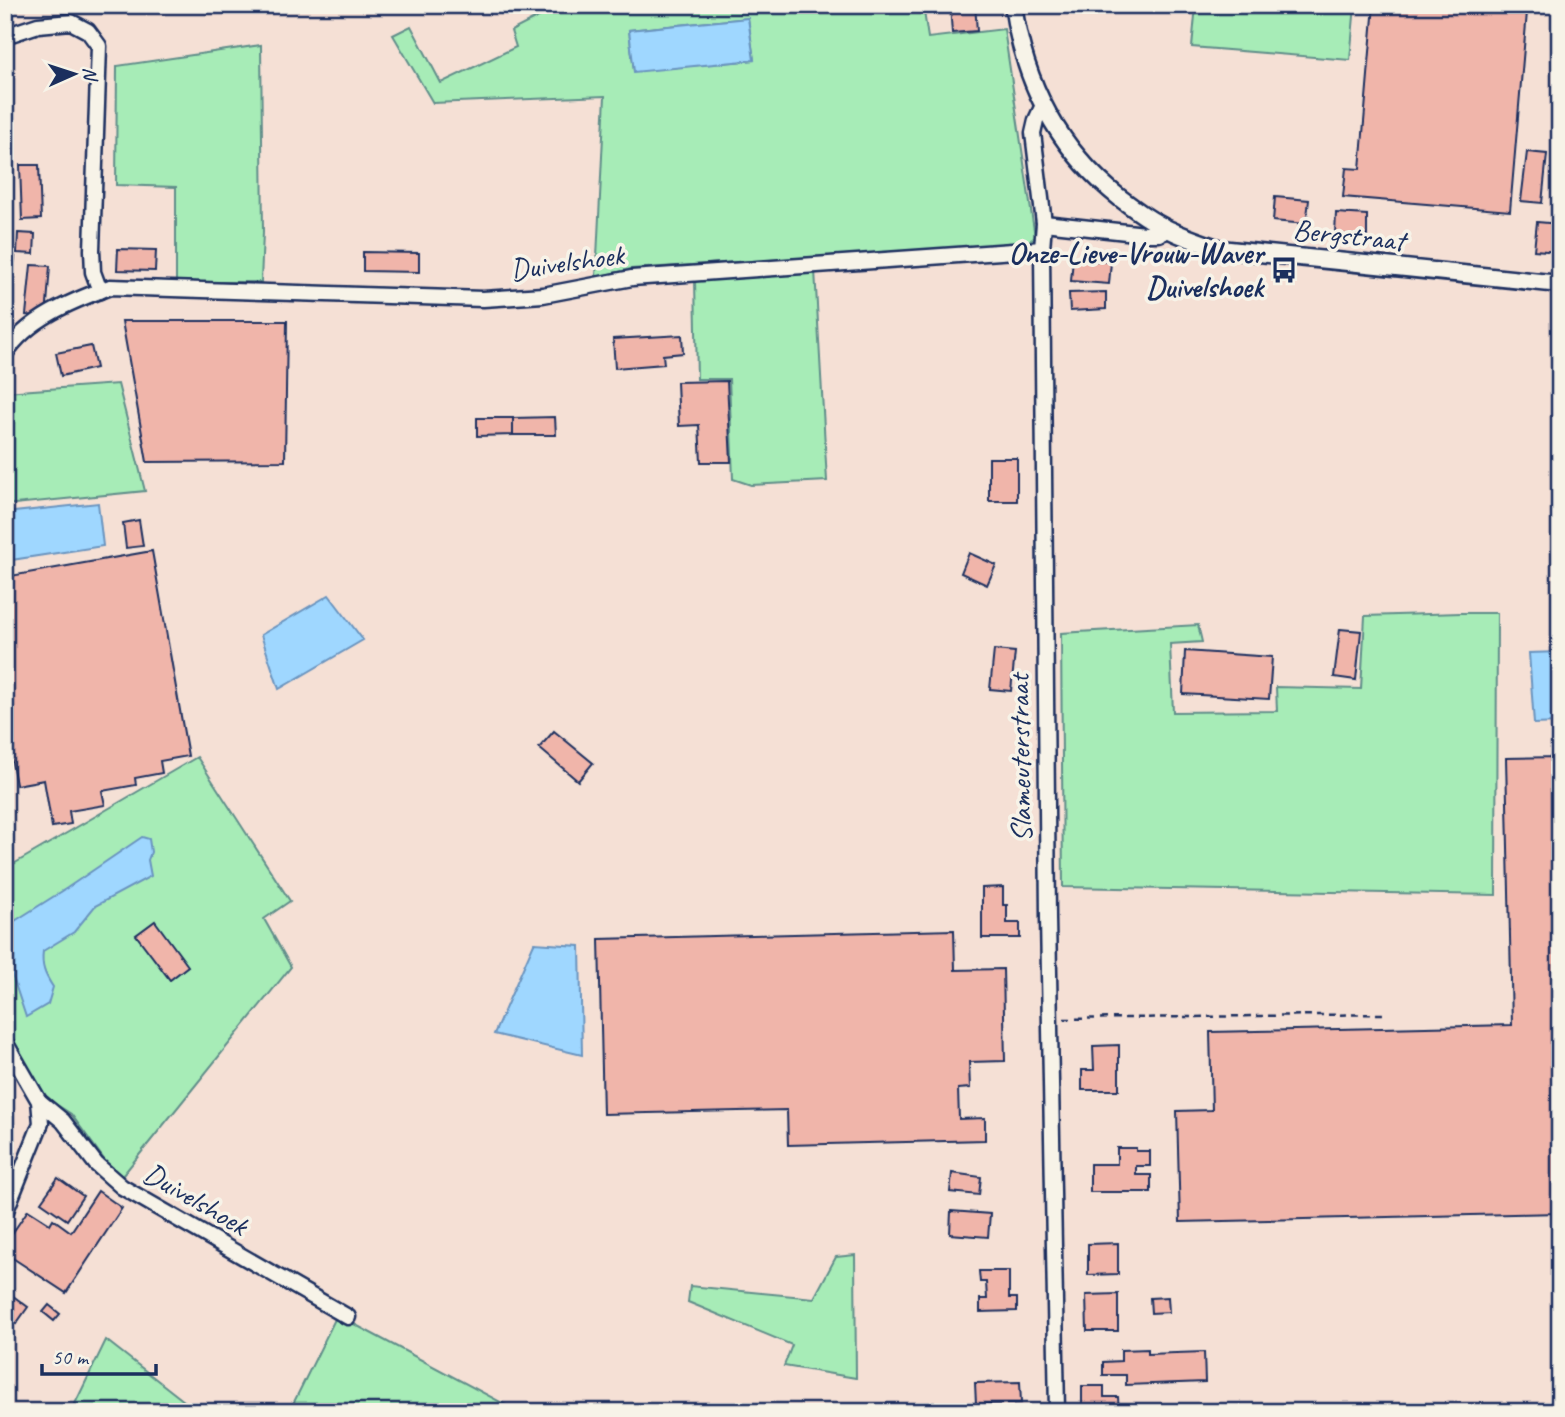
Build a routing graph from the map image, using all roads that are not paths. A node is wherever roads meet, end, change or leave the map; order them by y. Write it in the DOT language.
graph roads {
  1 [pos="1013,5"];
  2 [pos="5,36"];
  3 [pos="1043,105"];
  4 [pos="1044,222"];
  5 [pos="1169,230"];
  6 [pos="1042,248"];
  7 [pos="1560,284"];
  8 [pos="100,291"];
  9 [pos="5,355"];
  10 [pos="5,1042"];
  11 [pos="39,1101"];
  12 [pos="5,1213"];
  13 [pos="348,1317"];
  14 [pos="1057,1412"];
  1 -- 3 [label="street, Bergstraat"];
  2 -- 8 [label="street"];
  3 -- 4 [label="street, Slameuterstraat"];
  3 -- 5 [label="street, Bergstraat"];
  4 -- 5 [label="street"];
  4 -- 6 [label="street, Slameuterstraat"];
  5 -- 7 [label="street, Bergstraat"];
  6 -- 8 [label="street, Duivelshoek"];
  6 -- 14 [label="street, Slameuterstraat"];
  8 -- 9 [label="street, Duivelshoek"];
  10 -- 11 [label="street, Duivelshoek"];
  11 -- 12 [label="street"];
  11 -- 13 [label="street, Duivelshoek"];
}
